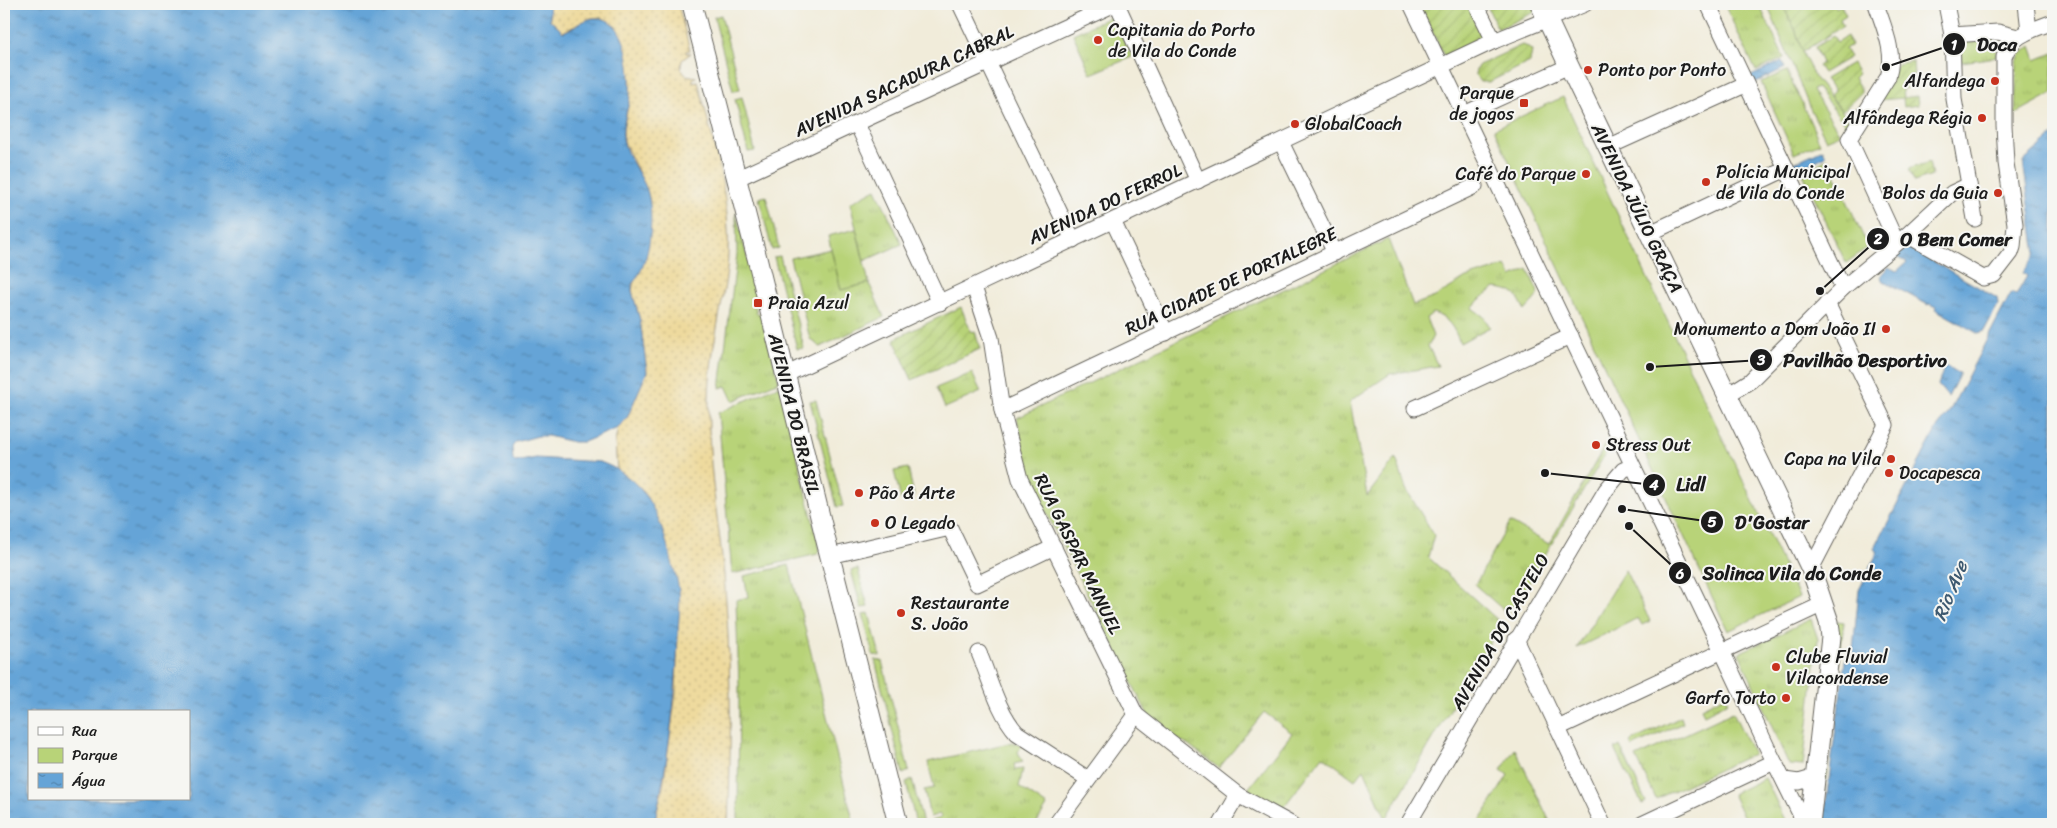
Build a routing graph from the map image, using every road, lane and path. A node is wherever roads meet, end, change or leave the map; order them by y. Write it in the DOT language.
graph roads {
  1 [pos="692,4"];
  2 [pos="960,4"];
  3 [pos="1116,4"];
  4 [pos="1410,4"];
  5 [pos="1476,4"];
  6 [pos="1585,4"];
  7 [pos="1708,4"];
  8 [pos="1876,4"];
  9 [pos="1946,4"];
  10 [pos="2026,4"];
  11 [pos="1544,12"];
  12 [pos="2053,22"];
  13 [pos="2023,34"];
  14 [pos="1952,35"];
  15 [pos="1494,42"];
  16 [pos="988,63"];
  17 [pos="1569,66"];
  18 [pos="1441,67"];
  19 [pos="1745,85"];
  20 [pos="1464,114"];
  21 [pos="856,124"];
  22 [pos="1281,142"];
  23 [pos="1608,147"];
  24 [pos="1786,169"];
  25 [pos="736,179"];
  26 [pos="1198,181"];
  27 [pos="1969,185"];
  28 [pos="1474,186"];
  29 [pos="1976,219"];
  30 [pos="1113,221"];
  31 [pos="1650,233"];
  32 [pos="1902,238"];
  33 [pos="1073,240"];
  34 [pos="1335,253"];
  35 [pos="974,287"];
  36 [pos="1842,288"];
  37 [pos="940,303"];
  38 [pos="1827,303"];
  39 [pos="1166,333"];
  40 [pos="1571,336"];
  41 [pos="785,375"];
  42 [pos="1726,396"];
  43 [pos="1415,408"];
  44 [pos="1002,410"];
  45 [pos="1632,466"];
  46 [pos="1054,547"];
  47 [pos="830,556"];
  48 [pos="1811,569"];
  49 [pos="1822,604"];
  50 [pos="1516,639"];
  51 [pos="1722,651"];
  52 [pos="980,653"];
  53 [pos="1136,715"];
  54 [pos="1558,728"];
  55 [pos="1774,762"];
  56 [pos="1816,777"];
  57 [pos="1088,779"];
  58 [pos="1784,780"];
  59 [pos="1238,795"];
  60 [pos="898,824"];
  61 [pos="1056,824"];
  62 [pos="1221,824"];
  63 [pos="1291,824"];
  64 [pos="1408,824"];
  65 [pos="1603,824"];
  66 [pos="1642,824"];
  67 [pos="1806,824"];
  68 [pos="1810,824"];
  1 -- 25 [label="main road, AVENIDA DO BRASIL"];
  2 -- 16 [label="street"];
  3 -- 16 [label="street, AVENIDA SACADURA CABRAL"];
  3 -- 26 [label="street"];
  4 -- 18 [label="street"];
  5 -- 15 [label="street"];
  6 -- 11 [label="street"];
  7 -- 19 [label="street"];
  8 -- 32 [label="street"];
  9 -- 14 [label="street"];
  10 -- 13 [label="street"];
  11 -- 15 [label="street"];
  11 -- 17 [label="main road, AVENIDA JÚLIO GRAÇA"];
  12 -- 13 [label="street"];
  13 -- 14 [label="street"];
  13 -- 32 [label="street"];
  14 -- 27 [label="street"];
  15 -- 18 [label="street"];
  16 -- 21 [label="street, AVENIDA SACADURA CABRAL"];
  16 -- 33 [label="street"];
  17 -- 20 [label="street"];
  17 -- 23 [label="main road, AVENIDA JÚLIO GRAÇA"];
  18 -- 20 [label="street"];
  18 -- 22 [label="street, AVENIDA DO FERROL"];
  19 -- 23 [label="street"];
  19 -- 24 [label="street"];
  20 -- 40 [label="street"];
  21 -- 25 [label="street, AVENIDA SACADURA CABRAL"];
  21 -- 37 [label="street"];
  22 -- 26 [label="street, AVENIDA DO FERROL"];
  22 -- 34 [label="street"];
  23 -- 31 [label="main road, AVENIDA JÚLIO GRAÇA"];
  24 -- 31 [label="street"];
  24 -- 36 [label="street"];
  25 -- 41 [label="main road, AVENIDA DO BRASIL"];
  26 -- 30 [label="street, AVENIDA DO FERROL"];
  27 -- 29 [label="street"];
  27 -- 32 [label="street"];
  28 -- 34 [label="street, RUA CIDADE DE PORTALEGRE"];
  30 -- 33 [label="street, AVENIDA DO FERROL"];
  30 -- 39 [label="street"];
  31 -- 42 [label="main road, AVENIDA JÚLIO GRAÇA"];
  32 -- 36 [label="street"];
  33 -- 35 [label="street, AVENIDA DO FERROL"];
  34 -- 39 [label="street, RUA CIDADE DE PORTALEGRE"];
  35 -- 37 [label="street, AVENIDA DO FERROL"];
  35 -- 44 [label="street, RUA GASPAR MANUEL"];
  36 -- 38 [label="street"];
  37 -- 41 [label="street, AVENIDA DO FERROL"];
  38 -- 42 [label="street"];
  38 -- 48 [label="street"];
  39 -- 44 [label="street, RUA CIDADE DE PORTALEGRE"];
  40 -- 43 [label="street"];
  40 -- 45 [label="street"];
  41 -- 47 [label="main road, AVENIDA DO BRASIL"];
  42 -- 48 [label="main road, AVENIDA JÚLIO GRAÇA"];
  44 -- 46 [label="street, RUA GASPAR MANUEL"];
  45 -- 50 [label="street, AVENIDA DO CASTELO"];
  45 -- 51 [label="street"];
  46 -- 47 [label="street"];
  46 -- 53 [label="street, RUA GASPAR MANUEL"];
  47 -- 60 [label="main road, AVENIDA DO BRASIL"];
  48 -- 49 [label="main road, AVENIDA JÚLIO GRAÇA"];
  49 -- 51 [label="street"];
  49 -- 56 [label="main road, AVENIDA JÚLIO GRAÇA"];
  50 -- 54 [label="street"];
  50 -- 64 [label="street, AVENIDA DO CASTELO"];
  51 -- 54 [label="street"];
  51 -- 55 [label="street"];
  52 -- 57 [label="street"];
  53 -- 57 [label="street"];
  53 -- 59 [label="street"];
  54 -- 65 [label="street"];
  55 -- 58 [label="street"];
  55 -- 66 [label="street"];
  56 -- 58 [label="street"];
  56 -- 68 [label="main road, AVENIDA JÚLIO GRAÇA"];
  57 -- 61 [label="street"];
  58 -- 67 [label="street"];
  59 -- 62 [label="street"];
  59 -- 63 [label="street"];
}
